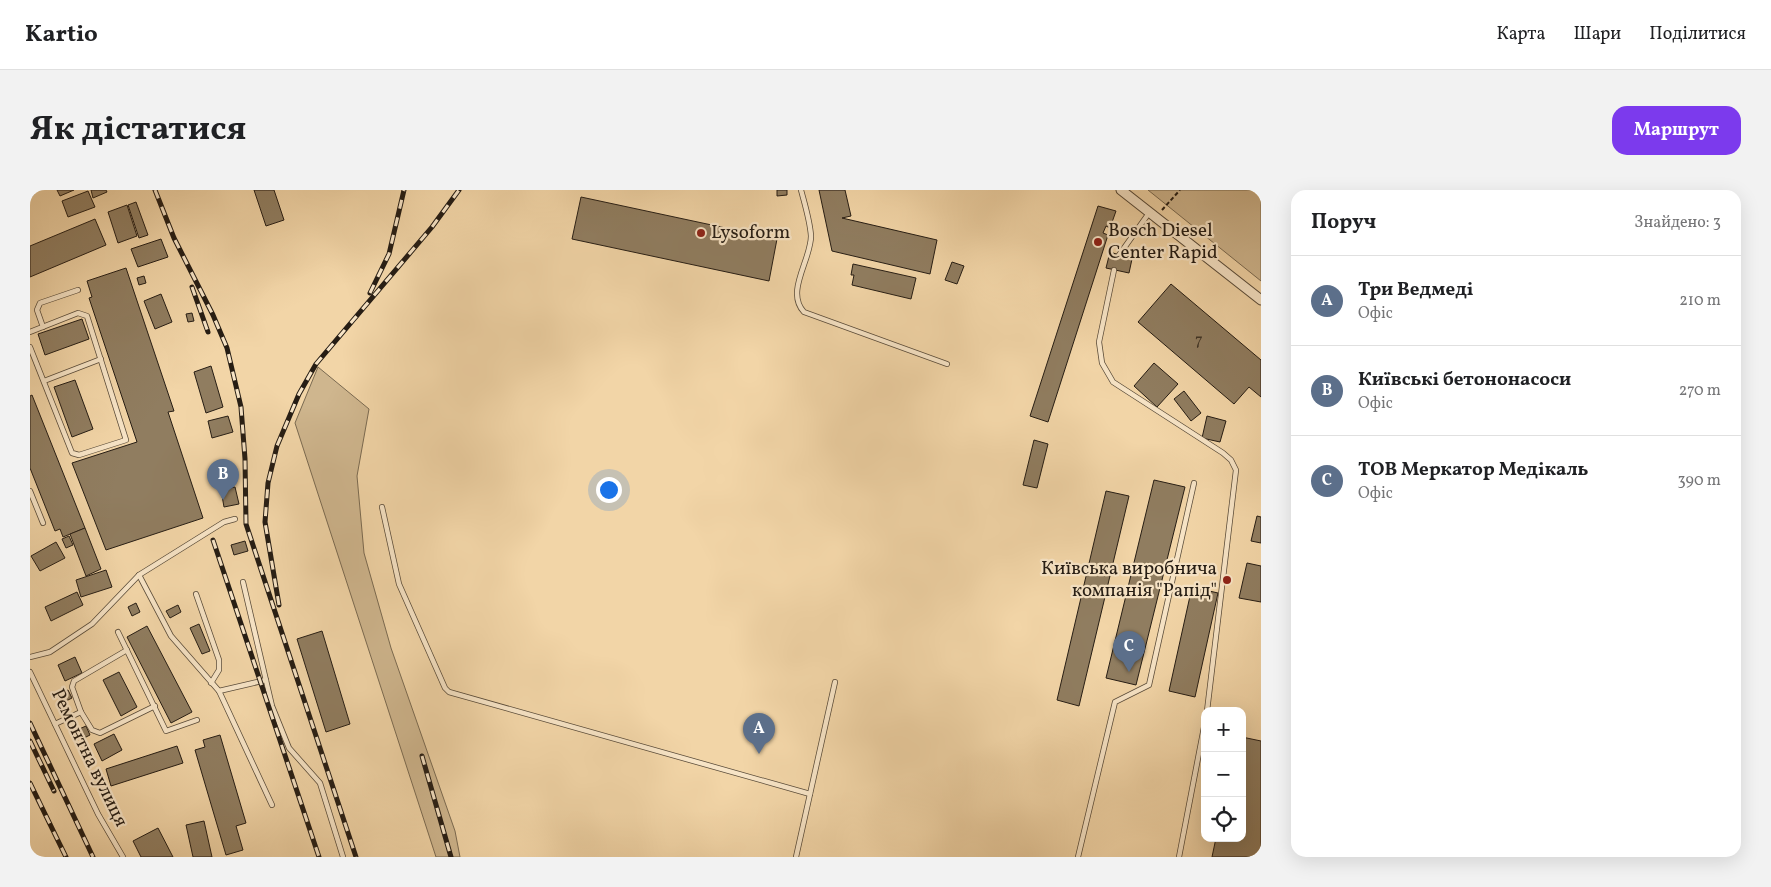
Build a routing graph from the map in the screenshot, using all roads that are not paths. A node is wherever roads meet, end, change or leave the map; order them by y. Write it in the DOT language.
graph roads {
  1 [pos="34,190"];
  2 [pos="801,190"];
  3 [pos="1122,190"];
  4 [pos="30,195"];
  5 [pos="1152,215"];
  6 [pos="1119,255"];
  7 [pos="1114,270"];
  8 [pos="78,290"];
  9 [pos="1261,300"];
  10 [pos="43,327"];
  11 [pos="30,332"];
  12 [pos="30,347"];
  13 [pos="101,360"];
  14 [pos="947,364"];
  15 [pos="44,380"];
  16 [pos="1194,483"];
  17 [pos="30,491"];
  18 [pos="382,507"];
  19 [pos="235,519"];
  20 [pos="43,522"];
  21 [pos="140,575"];
  22 [pos="242,582"];
  23 [pos="196,594"];
  24 [pos="118,632"];
  25 [pos="127,650"];
  26 [pos="30,657"];
  27 [pos="30,672"];
  28 [pos="266,680"];
  29 [pos="212,682"];
  30 [pos="836,682"];
  31 [pos="219,691"];
  32 [pos="154,706"];
  33 [pos="1207,707"];
  34 [pos="82,712"];
  35 [pos="197,720"];
  36 [pos="55,724"];
  37 [pos="1201,743"];
  38 [pos="810,794"];
  39 [pos="272,805"];
  40 [pos="123,857"];
  41 [pos="343,857"];
  42 [pos="796,857"];
  43 [pos="1078,857"];
  44 [pos="1179,857"];
  1 -- 4 [label="lane"];
  2 -- 14 [label="lane"];
  3 -- 5 [label="street"];
  5 -- 6 [label="lane"];
  5 -- 9 [label="street"];
  7 -- 33 [label="lane"];
  8 -- 10 [label="lane"];
  10 -- 11 [label="lane"];
  10 -- 13 [label="lane"];
  12 -- 15 [label="lane"];
  13 -- 15 [label="lane"];
  13 -- 15 [label="lane"];
  16 -- 43 [label="lane"];
  17 -- 20 [label="lane"];
  18 -- 38 [label="lane"];
  19 -- 21 [label="lane"];
  21 -- 26 [label="lane"];
  21 -- 29 [label="lane"];
  22 -- 28 [label="lane"];
  23 -- 29 [label="lane"];
  24 -- 25 [label="lane"];
  25 -- 32 [label="lane"];
  25 -- 34 [label="lane"];
  27 -- 36 [label="lane, Ремонтна вулиця"];
  28 -- 31 [label="lane"];
  28 -- 41 [label="lane"];
  29 -- 31 [label="lane"];
  30 -- 38 [label="lane"];
  31 -- 39 [label="lane"];
  32 -- 34 [label="lane"];
  32 -- 35 [label="lane"];
  34 -- 36 [label="lane"];
  36 -- 40 [label="lane, Ремонтна вулиця"];
  37 -- 44 [label="lane"];
  38 -- 42 [label="lane"];
}
